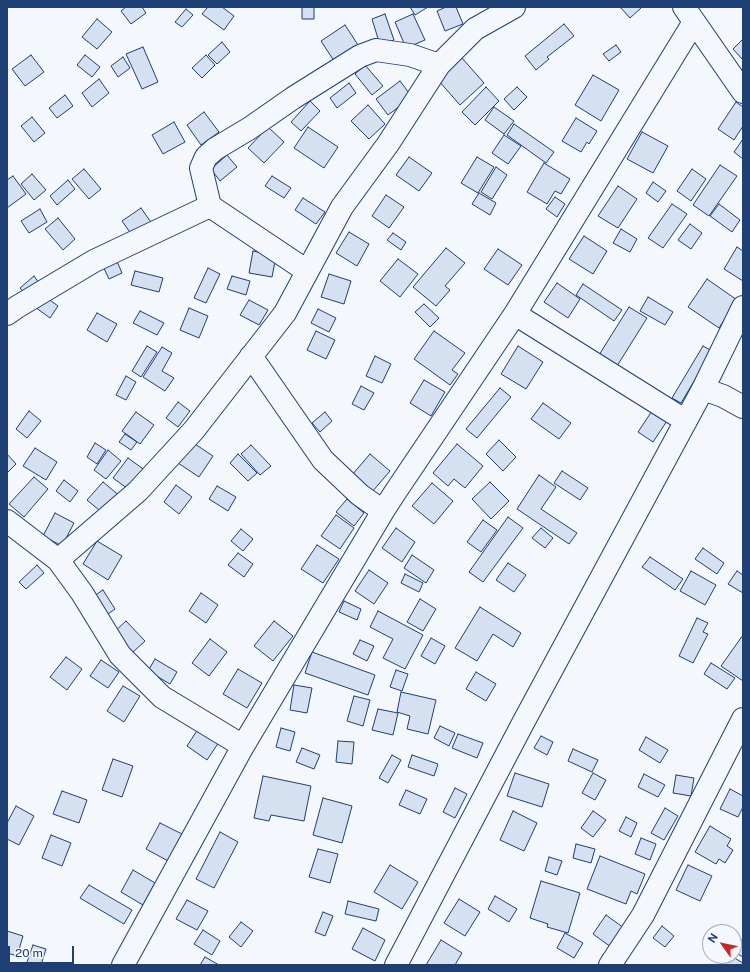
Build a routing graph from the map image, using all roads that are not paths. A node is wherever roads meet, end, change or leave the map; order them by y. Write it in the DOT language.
graph roads {
  1 [pos="514,7"];
  2 [pos="689,15"];
  3 [pos="439,65"];
  4 [pos="743,92"];
  5 [pos="210,206"];
  6 [pos="307,271"];
  7 [pos="743,307"];
  8 [pos="7,314"];
  9 [pos="515,314"];
  10 [pos="251,356"];
  11 [pos="703,389"];
  12 [pos="733,393"];
  13 [pos="743,407"];
  14 [pos="686,421"];
  15 [pos="383,511"];
  16 [pos="7,522"];
  17 [pos="58,560"];
  18 [pos="743,718"];
  19 [pos="243,746"];
  20 [pos="123,965"];
  21 [pos="396,965"];
  22 [pos="610,965"];
  1 -- 3 [label="street"];
  2 -- 4 [label="street"];
  2 -- 9 [label="street"];
  3 -- 5 [label="street"];
  3 -- 6 [label="street"];
  5 -- 6 [label="street"];
  5 -- 8 [label="street"];
  6 -- 10 [label="street"];
  7 -- 11 [label="street"];
  9 -- 14 [label="street"];
  9 -- 15 [label="street"];
  10 -- 15 [label="street"];
  10 -- 17 [label="street"];
  11 -- 12 [label="street"];
  11 -- 14 [label="street"];
  12 -- 13 [label="street"];
  14 -- 21 [label="street"];
  15 -- 19 [label="street"];
  16 -- 17 [label="street"];
  17 -- 19 [label="street"];
  18 -- 22 [label="street"];
  19 -- 20 [label="street"];
}
